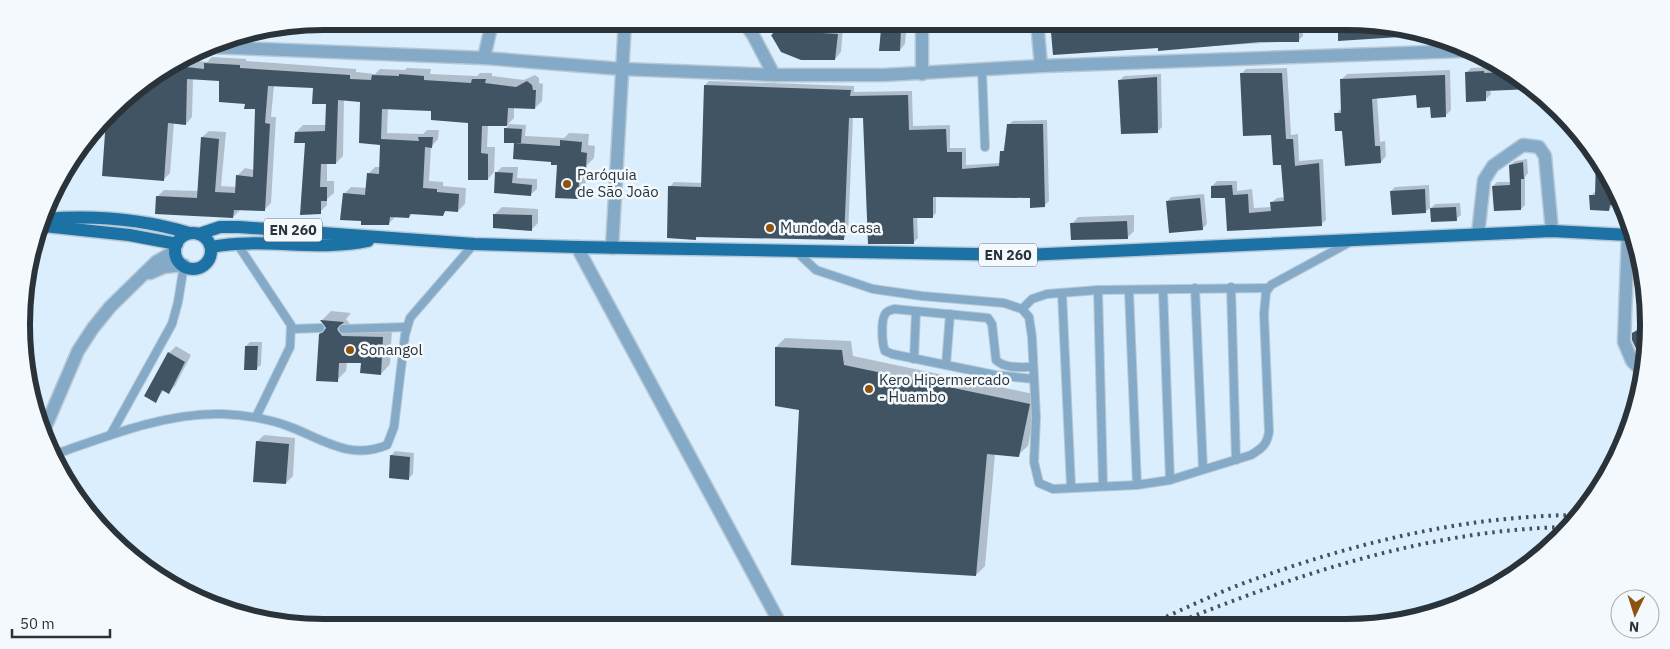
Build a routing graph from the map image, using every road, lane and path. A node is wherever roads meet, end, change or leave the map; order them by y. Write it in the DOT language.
graph roads {
  1 [pos="490,30"];
  2 [pos="624,30"];
  3 [pos="749,30"];
  4 [pos="922,30"];
  5 [pos="1038,30"];
  6 [pos="225,48"];
  7 [pos="1450,49"];
  8 [pos="484,58"];
  9 [pos="1041,66"];
  10 [pos="622,69"];
  11 [pos="982,70"];
  12 [pos="922,74"];
  13 [pos="774,75"];
  14 [pos="984,147"];
  15 [pos="50,218"];
  16 [pos="47,226"];
  17 [pos="1552,231"];
  18 [pos="194,234"];
  19 [pos="1478,234"];
  20 [pos="1626,235"];
  21 [pos="387,237"];
  22 [pos="1355,239"];
  23 [pos="1628,241"];
  24 [pos="236,242"];
  25 [pos="474,244"];
  26 [pos="211,247"];
  27 [pos="176,248"];
  28 [pos="577,248"];
  29 [pos="612,248"];
  30 [pos="797,252"];
  31 [pos="184,266"];
  32 [pos="145,275"];
  33 [pos="1231,287"];
  34 [pos="1195,288"];
  35 [pos="1268,288"];
  36 [pos="1098,290"];
  37 [pos="1163,290"];
  38 [pos="1129,291"];
  39 [pos="1062,293"];
  40 [pos="1022,309"];
  41 [pos="916,311"];
  42 [pos="950,314"];
  43 [pos="320,328"];
  44 [pos="407,328"];
  45 [pos="292,329"];
  46 [pos="343,329"];
  47 [pos="914,359"];
  48 [pos="946,365"];
  49 [pos="1637,366"];
  50 [pos="1033,367"];
  51 [pos="1034,379"];
  52 [pos="256,417"];
  53 [pos="47,423"];
  54 [pos="111,434"];
  55 [pos="59,453"];
  56 [pos="1236,460"];
  57 [pos="1203,469"];
  58 [pos="1170,480"];
  59 [pos="1137,485"];
  60 [pos="1071,486"];
  61 [pos="1103,486"];
  62 [pos="778,619"];
  1 -- 8 [label="street"];
  2 -- 10 [label="street"];
  3 -- 13 [label="street"];
  4 -- 12 [label="street"];
  5 -- 9 [label="street"];
  6 -- 8 [label="street"];
  7 -- 9 [label="street"];
  8 -- 10 [label="street"];
  9 -- 11 [label="street"];
  10 -- 13 [label="street"];
  10 -- 29 [label="street"];
  11 -- 12 [label="street"];
  11 -- 14 [label="lane"];
  12 -- 13 [label="street"];
  15 -- 18 [label="main road"];
  16 -- 27 [label="main road"];
  17 -- 19 [label="main road, EN 260"];
  17 -- 19 [label="street"];
  17 -- 20 [label="main road, EN 260"];
  18 -- 21 [label="main road, EN 260"];
  18 -- 26 [label="main road"];
  18 -- 27 [label="main road, EN 260"];
  19 -- 22 [label="main road, EN 260"];
  21 -- 24 [label="main road, EN 260"];
  21 -- 25 [label="main road, EN 260"];
  22 -- 30 [label="main road, EN 260"];
  22 -- 35 [label="lane"];
  23 -- 49 [label="street"];
  24 -- 26 [label="main road, EN 260"];
  24 -- 45 [label="lane"];
  25 -- 28 [label="main road, EN 260"];
  25 -- 44 [label="lane"];
  26 -- 31 [label="main road"];
  27 -- 31 [label="main road"];
  27 -- 32 [label="street"];
  28 -- 29 [label="main road, EN 260"];
  28 -- 62 [label="street"];
  29 -- 30 [label="main road, EN 260"];
  30 -- 40 [label="lane"];
  31 -- 32 [label="street"];
  31 -- 54 [label="lane"];
  32 -- 53 [label="street"];
  33 -- 34 [label="lane"];
  33 -- 35 [label="lane"];
  33 -- 56 [label="lane"];
  34 -- 37 [label="lane"];
  34 -- 57 [label="lane"];
  35 -- 56 [label="lane"];
  36 -- 38 [label="lane"];
  36 -- 39 [label="lane"];
  36 -- 61 [label="lane"];
  37 -- 38 [label="lane"];
  37 -- 58 [label="lane"];
  38 -- 59 [label="lane"];
  39 -- 40 [label="lane"];
  39 -- 60 [label="lane"];
  40 -- 50 [label="lane"];
  41 -- 42 [label="lane"];
  41 -- 47 [label="lane"];
  41 -- 47 [label="lane"];
  42 -- 48 [label="lane"];
  42 -- 50 [label="lane"];
  43 -- 45 [label="lane"];
  44 -- 46 [label="lane"];
  44 -- 52 [label="lane"];
  45 -- 52 [label="lane"];
  47 -- 48 [label="lane"];
  48 -- 51 [label="lane"];
  50 -- 51 [label="lane"];
  51 -- 60 [label="lane"];
  52 -- 54 [label="lane"];
  54 -- 55 [label="lane"];
  56 -- 57 [label="lane"];
  57 -- 58 [label="lane"];
  58 -- 59 [label="lane"];
  59 -- 61 [label="lane"];
  60 -- 61 [label="lane"];
}
